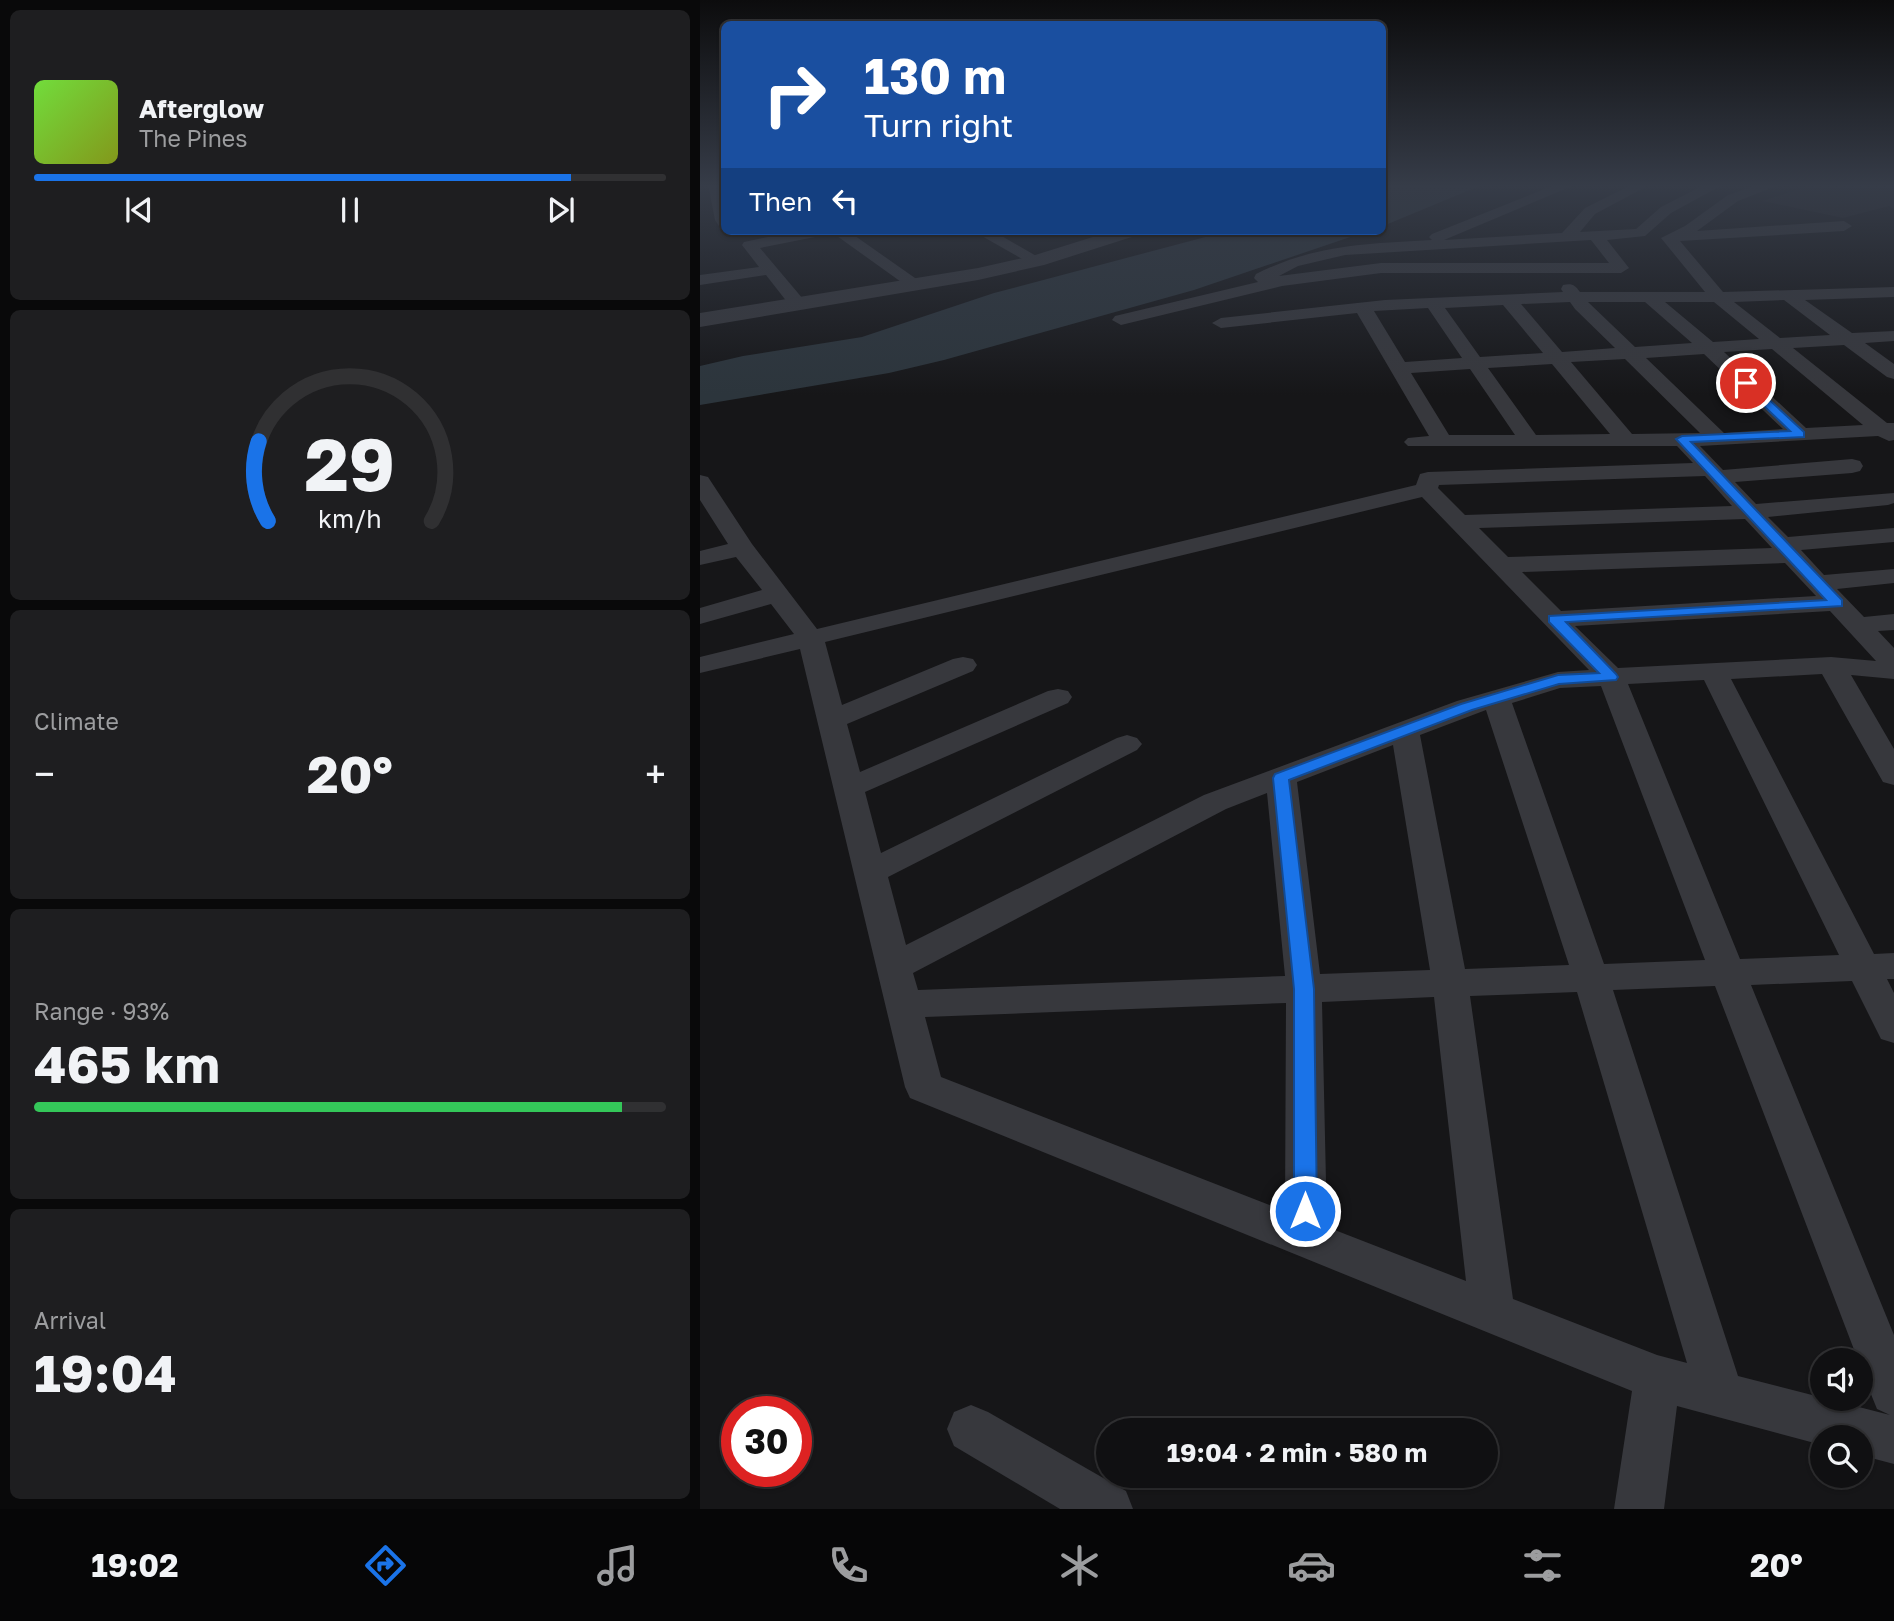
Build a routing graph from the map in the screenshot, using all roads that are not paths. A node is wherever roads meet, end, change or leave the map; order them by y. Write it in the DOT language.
graph roads {
  1 [pos="758,254"];
  2 [pos="872,254"];
  3 [pos="1025,254"];
  4 [pos="1057,254"];
  5 [pos="1326,254"];
  6 [pos="1450,254"];
  7 [pos="1610,254"];
  8 [pos="1683,254"];
  9 [pos="1037,261"];
  10 [pos="1460,267"];
  11 [pos="1563,268"];
  12 [pos="771,270"];
  13 [pos="1351,272"];
  14 [pos="1306,278"];
  15 [pos="700,280"];
  16 [pos="1282,281"];
  17 [pos="916,285"];
  18 [pos="1894,292"];
  19 [pos="1854,293"];
  20 [pos="1788,295"];
  21 [pos="1574,297"];
  22 [pos="1649,297"];
  23 [pos="1718,297"];
  24 [pos="1508,300"];
  25 [pos="797,303"];
  26 [pos="1433,303"];
  27 [pos="1393,305"];
  28 [pos="1357,308"];
  29 [pos="1884,312"];
  30 [pos="700,320"];
  31 [pos="1121,320"];
  32 [pos="1221,323"];
  33 [pos="1894,336"];
  34 [pos="1847,339"];
  35 [pos="1779,345"];
  36 [pos="1710,349"];
  37 [pos="1633,355"];
  38 [pos="1558,359"];
  39 [pos="1476,364"];
  40 [pos="1397,368"];
  41 [pos="1894,373"];
  42 [pos="1890,433"];
  43 [pos="1807,434"];
  44 [pos="1625,439"];
  45 [pos="1682,439"];
  46 [pos="1718,439"];
  47 [pos="1530,441"];
  48 [pos="1415,442"];
  49 [pos="1443,442"];
  50 [pos="1852,466"];
  51 [pos="1714,473"];
  52 [pos="1427,489"];
  53 [pos="704,496"];
  54 [pos="1891,500"];
  55 [pos="1751,512"];
  56 [pos="1459,522"];
  57 [pos="1894,535"];
  58 [pos="742,548"];
  59 [pos="1787,550"];
  60 [pos="700,558"];
  61 [pos="1501,565"];
  62 [pos="1894,576"];
  63 [pos="1818,583"];
  64 [pos="777,594"];
  65 [pos="1837,603"];
  66 [pos="700,615"];
  67 [pos="1554,619"];
  68 [pos="1894,622"];
  69 [pos="1858,625"];
  70 [pos="811,639"];
  71 [pos="1893,663"];
  72 [pos="700,665"];
  73 [pos="963,665"];
  74 [pos="1831,665"];
  75 [pos="1713,671"];
  76 [pos="1611,677"];
  77 [pos="1058,697"];
  78 [pos="1496,698"];
  79 [pos="831,720"];
  80 [pos="1405,731"];
  81 [pos="1127,744"];
  82 [pos="1894,775"];
  83 [pos="1281,778"];
  84 [pos="849,788"];
  85 [pos="870,872"];
  86 [pos="1878,966"];
  87 [pos="1727,972"];
  88 [pos="1591,978"];
  89 [pos="1450,983"];
  90 [pos="899,986"];
  91 [pos="1304,989"];
  92 [pos="1894,1029"];
  93 [pos="1306,1239"];
  94 [pos="1492,1313"];
  95 [pos="1657,1378"];
  96 [pos="1894,1393"];
  97 [pos="1720,1394"];
  98 [pos="971,1429"];
  99 [pos="1894,1440"];
  100 [pos="1108,1509"];
  101 [pos="1639,1509"];
  1 -- 12 [label="street"];
  2 -- 17 [label="street"];
  3 -- 9 [label="street"];
  4 -- 9 [label="street"];
  5 -- 16 [label="street"];
  6 -- 10 [label="street"];
  7 -- 11 [label="street"];
  8 -- 23 [label="street"];
  9 -- 17 [label="street"];
  10 -- 11 [label="street"];
  10 -- 13 [label="street"];
  11 -- 21 [label="street"];
  12 -- 15 [label="street"];
  12 -- 25 [label="street"];
  13 -- 14 [label="street"];
  13 -- 27 [label="street"];
  14 -- 16 [label="street"];
  14 -- 28 [label="street"];
  16 -- 31 [label="street"];
  17 -- 25 [label="street"];
  18 -- 19 [label="street"];
  19 -- 20 [label="street"];
  19 -- 29 [label="street"];
  20 -- 23 [label="street"];
  20 -- 34 [label="street"];
  21 -- 22 [label="street"];
  21 -- 24 [label="street"];
  21 -- 37 [label="street"];
  22 -- 23 [label="street"];
  22 -- 36 [label="street"];
  23 -- 35 [label="street"];
  24 -- 26 [label="street"];
  24 -- 38 [label="street"];
  25 -- 30 [label="street"];
  26 -- 27 [label="street"];
  26 -- 39 [label="street"];
  27 -- 28 [label="street"];
  28 -- 32 [label="street"];
  28 -- 40 [label="street"];
  33 -- 34 [label="street"];
  34 -- 35 [label="street"];
  34 -- 41 [label="street"];
  35 -- 36 [label="street"];
  35 -- 42 [label="street"];
  36 -- 37 [label="street"];
  36 -- 43 [label="street"];
  37 -- 38 [label="street"];
  37 -- 46 [label="street"];
  38 -- 39 [label="street"];
  38 -- 44 [label="street"];
  39 -- 40 [label="street"];
  39 -- 47 [label="street"];
  40 -- 49 [label="street"];
  42 -- 43 [label="street"];
  43 -- 46 [label="street"];
  43 -- 50 [label="street"];
  44 -- 45 [label="street"];
  44 -- 47 [label="street"];
  45 -- 46 [label="street"];
  45 -- 51 [label="street"];
  47 -- 49 [label="street"];
  48 -- 49 [label="street"];
  50 -- 51 [label="street"];
  50 -- 54 [label="street"];
  51 -- 52 [label="street"];
  51 -- 55 [label="street"];
  52 -- 56 [label="street"];
  52 -- 70 [label="street"];
  53 -- 58 [label="street"];
  54 -- 55 [label="street"];
  55 -- 56 [label="street"];
  55 -- 59 [label="street"];
  56 -- 61 [label="street"];
  57 -- 59 [label="street"];
  58 -- 60 [label="street"];
  58 -- 64 [label="street"];
  59 -- 61 [label="street"];
  59 -- 63 [label="street"];
  61 -- 67 [label="street"];
  62 -- 63 [label="street"];
  63 -- 65 [label="street"];
  64 -- 66 [label="street"];
  64 -- 70 [label="street"];
  65 -- 67 [label="street"];
  65 -- 69 [label="street"];
  67 -- 76 [label="street"];
  68 -- 69 [label="street"];
  69 -- 71 [label="street"];
  70 -- 72 [label="street"];
  70 -- 79 [label="street"];
  71 -- 74 [label="street"];
  73 -- 79 [label="street"];
  74 -- 75 [label="street"];
  74 -- 82 [label="street"];
  75 -- 76 [label="street"];
  75 -- 86 [label="street"];
  76 -- 78 [label="street"];
  76 -- 87 [label="street"];
  77 -- 84 [label="street"];
  78 -- 80 [label="street"];
  78 -- 88 [label="street"];
  79 -- 84 [label="street"];
  80 -- 83 [label="street"];
  80 -- 89 [label="street"];
  81 -- 85 [label="street"];
  83 -- 90 [label="street"];
  83 -- 91 [label="street"];
  84 -- 85 [label="street"];
  85 -- 90 [label="street"];
  86 -- 87 [label="street"];
  86 -- 92 [label="street"];
  87 -- 88 [label="street"];
  87 -- 96 [label="street"];
  88 -- 89 [label="street"];
  88 -- 97 [label="street"];
  89 -- 91 [label="street"];
  89 -- 94 [label="street"];
  90 -- 91 [label="street"];
  90 -- 93 [label="street"];
  91 -- 93 [label="street"];
  93 -- 94 [label="street"];
  94 -- 95 [label="street"];
  95 -- 97 [label="street"];
  95 -- 101 [label="street"];
  97 -- 99 [label="street"];
  98 -- 100 [label="street"];
}
